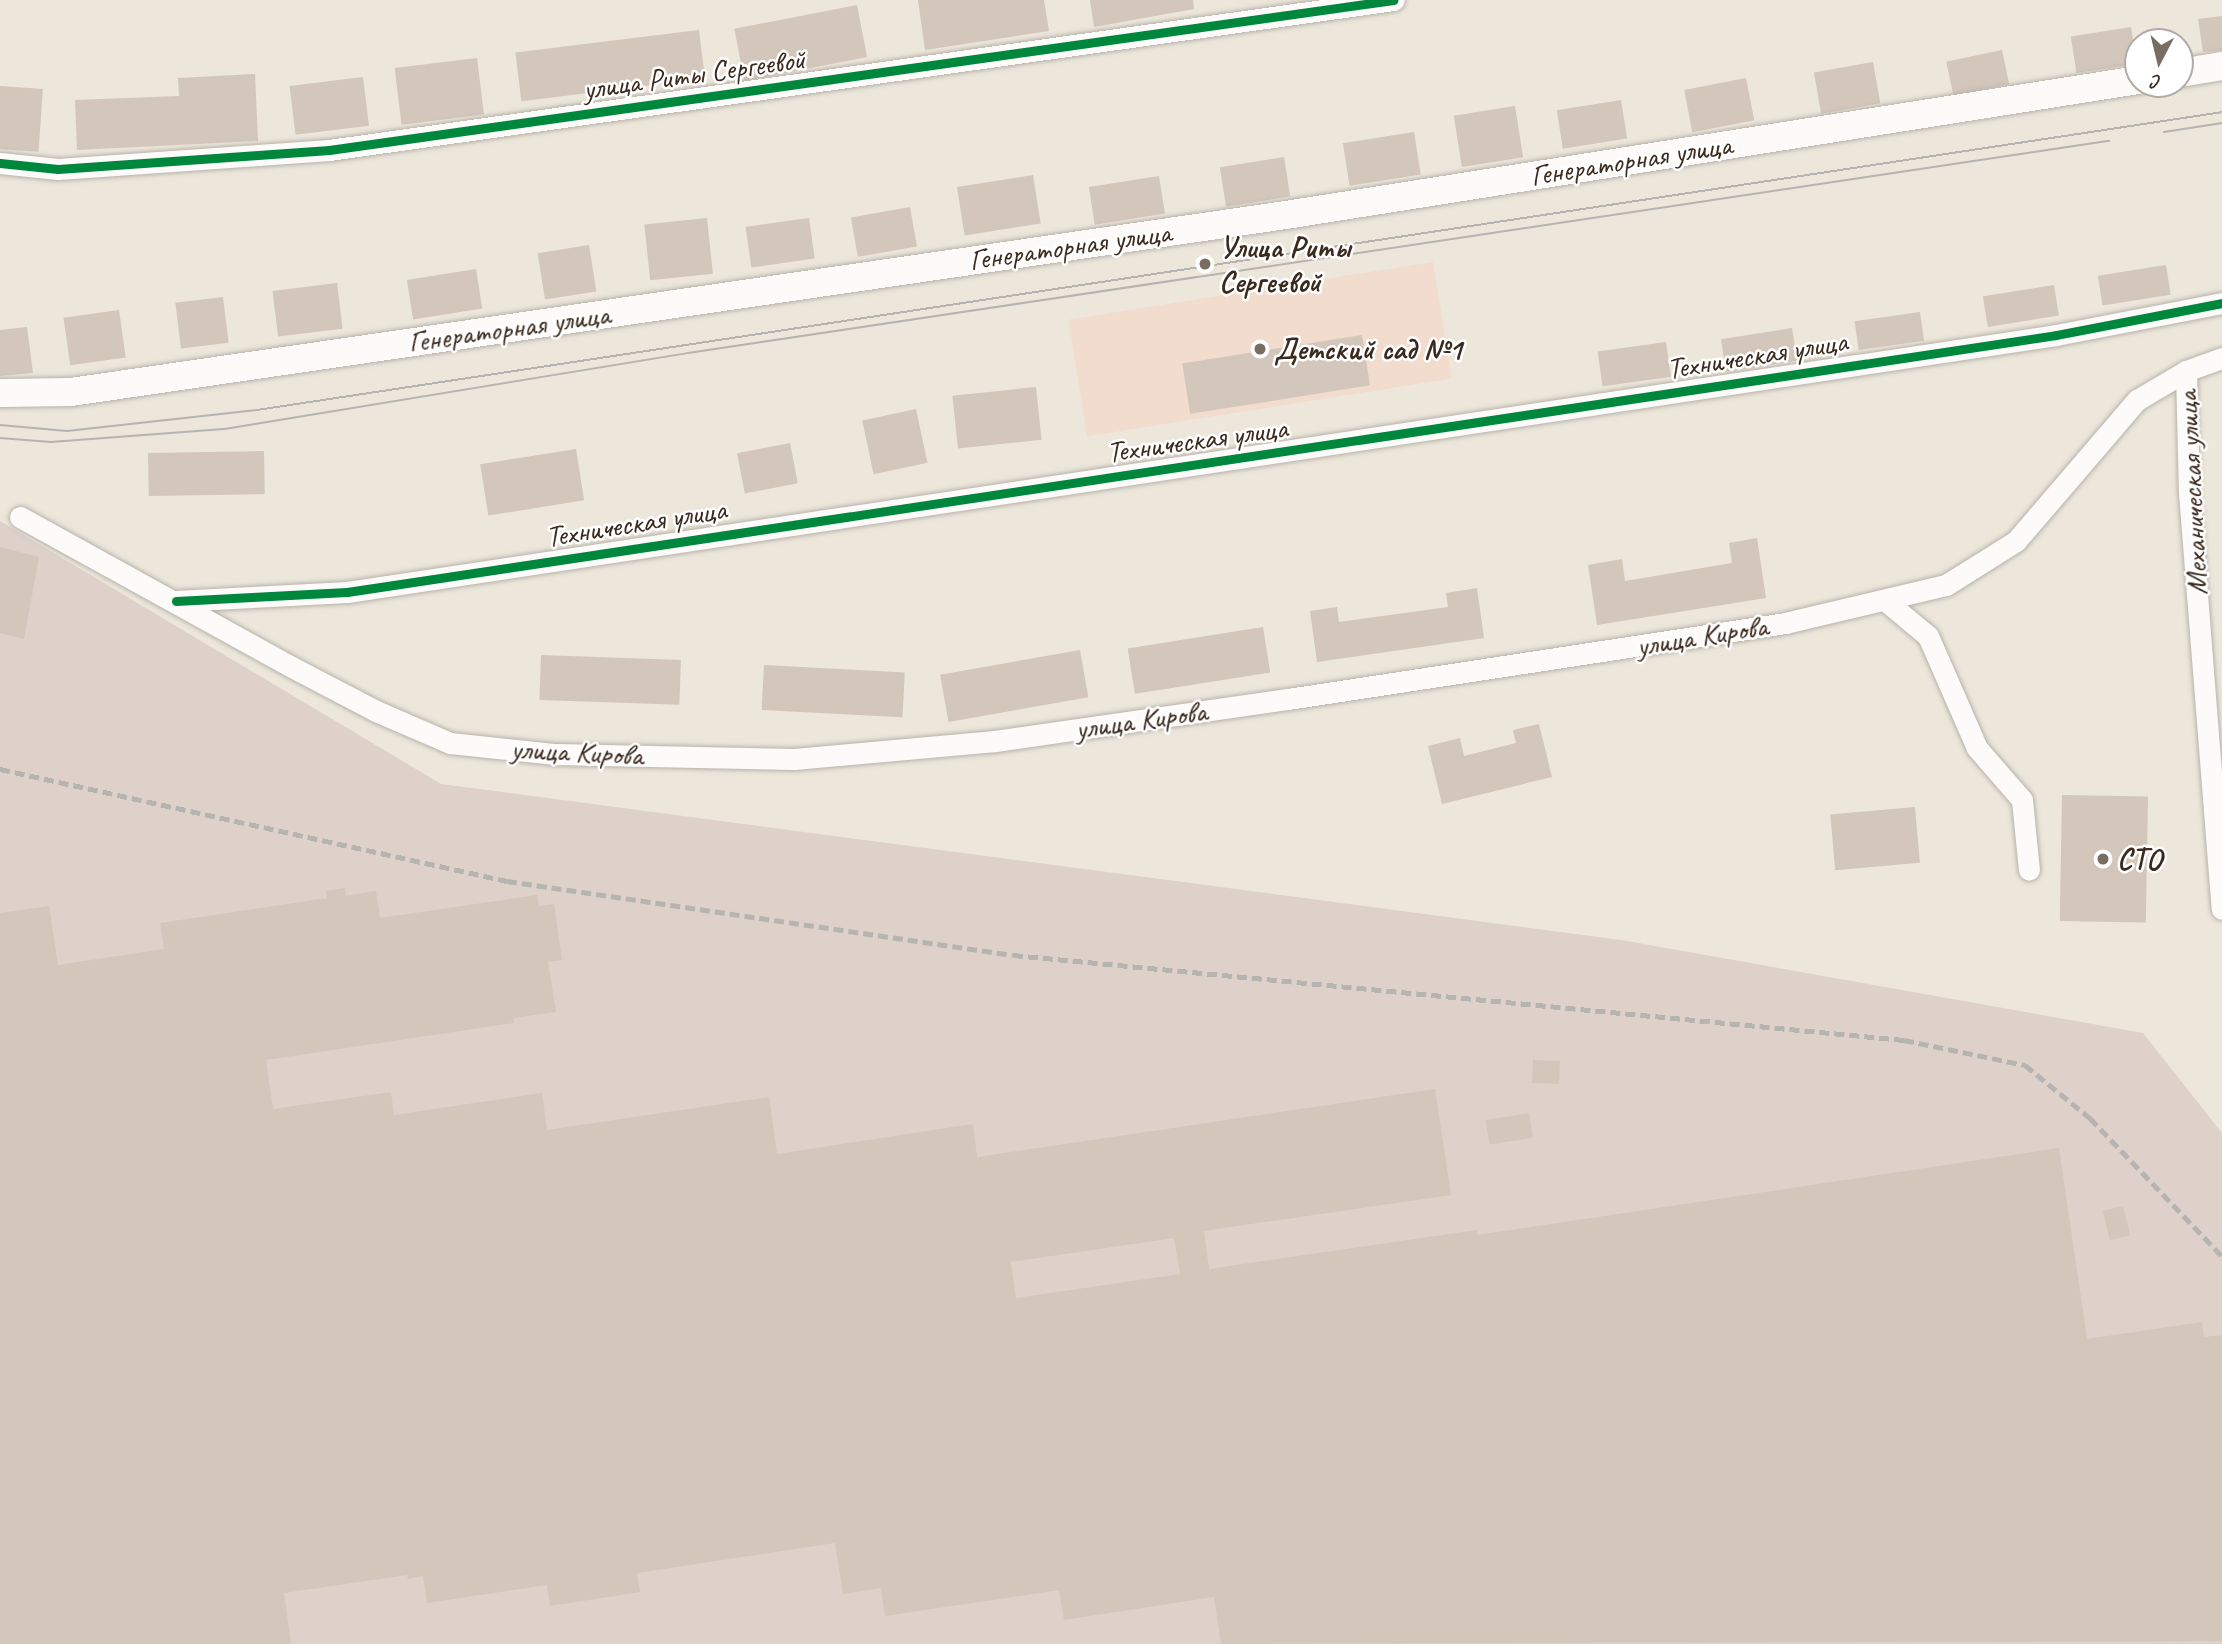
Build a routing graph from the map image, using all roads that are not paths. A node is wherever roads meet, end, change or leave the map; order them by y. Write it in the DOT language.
graph roads {
  1 [pos="1393,0"];
  2 [pos="2222,66"];
  3 [pos="2194,71"];
  4 [pos="2124,82"];
  5 [pos="0,163"];
  6 [pos="2222,303"];
  7 [pos="2222,358"];
  8 [pos="2186,371"];
  9 [pos="0,393"];
  10 [pos="20,517"];
  11 [pos="176,601"];
  12 [pos="1887,602"];
  13 [pos="2029,870"];
  14 [pos="2222,909"];
  1 -- 5 [label="street, улица Риты Сергеевой"];
  2 -- 3 [label="main road"];
  4 -- 9 [label="main road, Генераторная улица"];
  6 -- 11 [label="street, Техническая улица"];
  7 -- 8 [label="street, улица Кирова"];
  8 -- 12 [label="street, улица Кирова"];
  8 -- 14 [label="street, Механическая улица"];
  10 -- 11 [label="street, улица Кирова"];
  11 -- 12 [label="street, улица Кирова"];
  12 -- 13 [label="street"];
}
